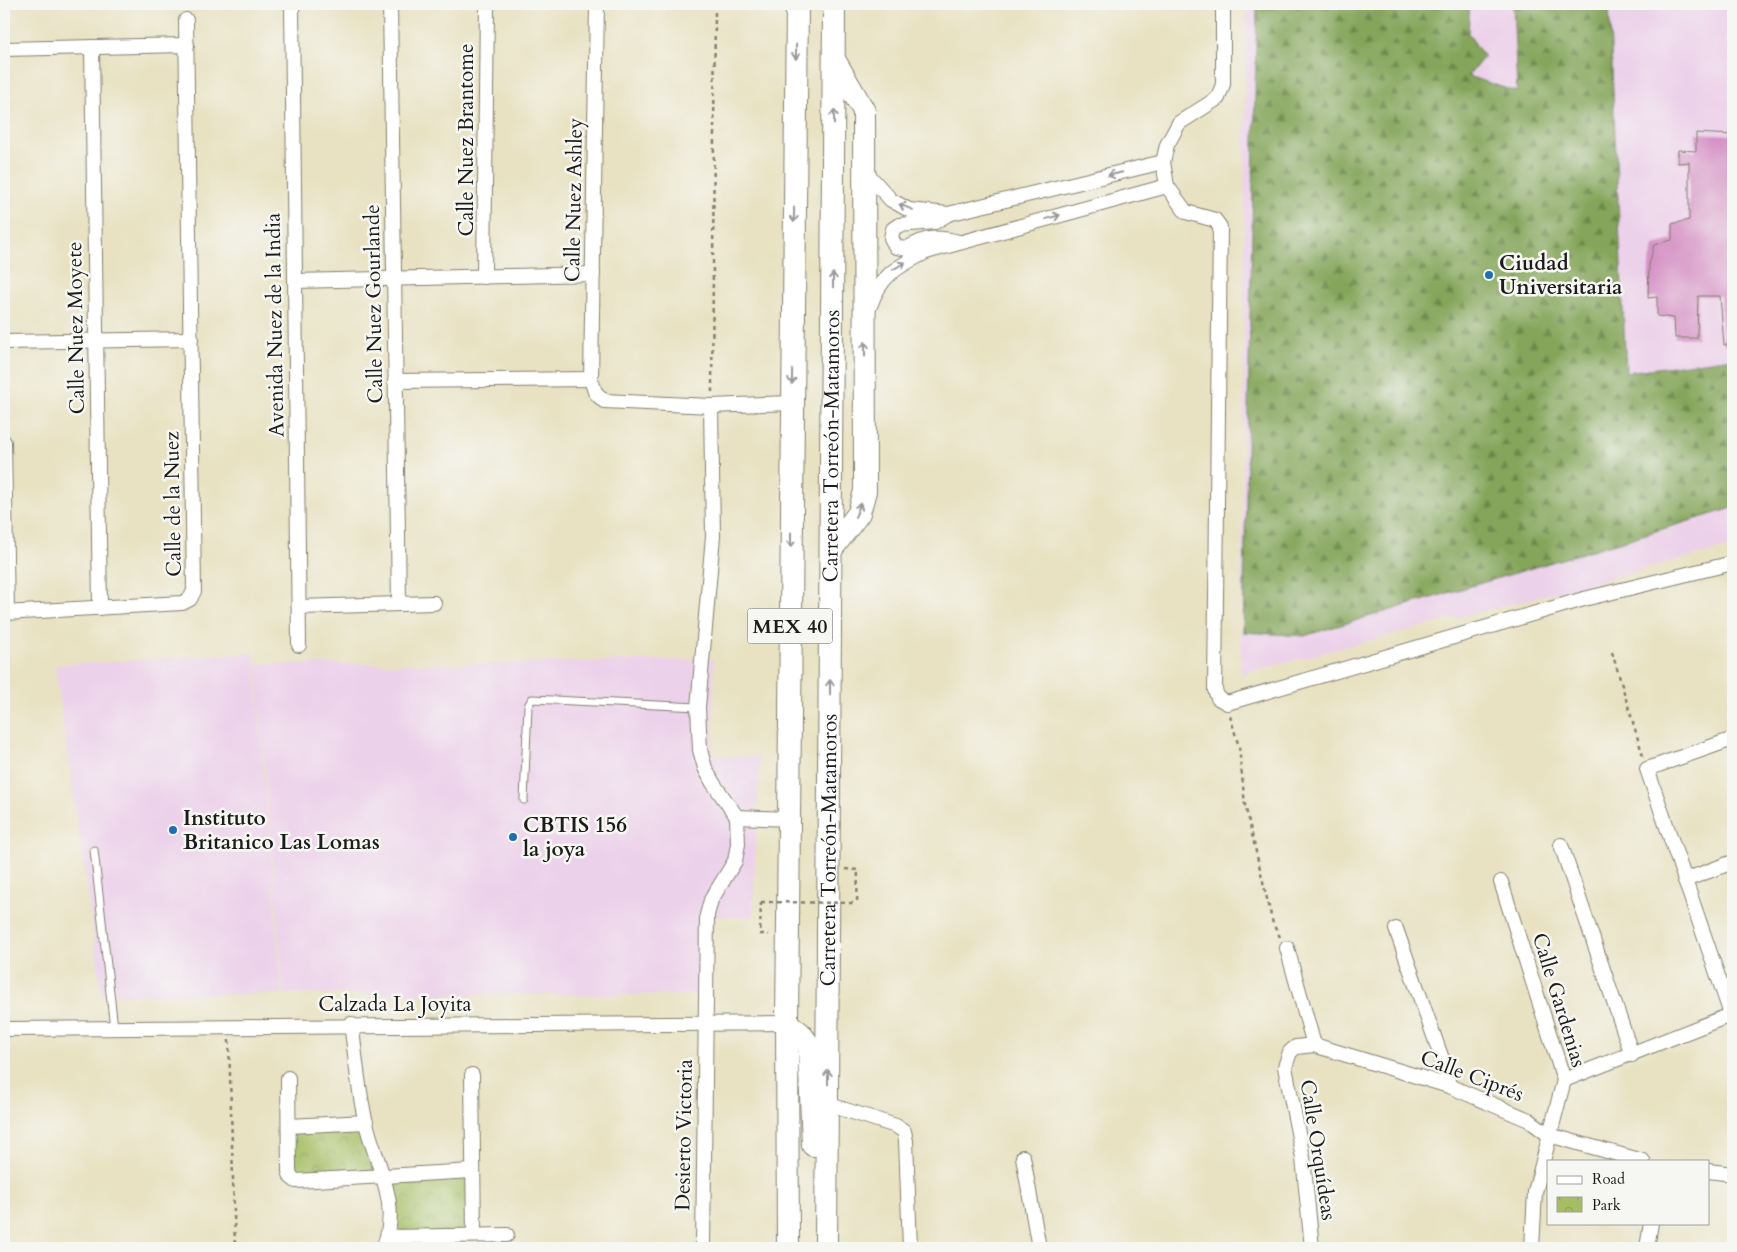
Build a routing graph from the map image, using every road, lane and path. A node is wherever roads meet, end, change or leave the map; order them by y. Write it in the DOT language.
graph roads {
  1 [pos="292,4"];
  2 [pos="390,4"];
  3 [pos="487,4"];
  4 [pos="597,4"];
  5 [pos="715,4"];
  6 [pos="797,4"];
  7 [pos="834,4"];
  8 [pos="1223,4"];
  9 [pos="186,20"];
  10 [pos="186,44"];
  11 [pos="92,47"];
  12 [pos="4,49"];
  13 [pos="834,60"];
  14 [pos="1163,162"];
  15 [pos="864,170"];
  16 [pos="1167,186"];
  17 [pos="948,214"];
  18 [pos="960,242"];
  19 [pos="593,274"];
  20 [pos="484,276"];
  21 [pos="394,278"];
  22 [pos="295,282"];
  23 [pos="865,320"];
  24 [pos="191,339"];
  25 [pos="96,341"];
  26 [pos="4,342"];
  27 [pos="591,379"];
  28 [pos="396,381"];
  29 [pos="792,404"];
  30 [pos="711,406"];
  31 [pos="4,442"];
  32 [pos="831,550"];
  33 [pos="1733,563"];
  34 [pos="434,603"];
  35 [pos="399,604"];
  36 [pos="299,607"];
  37 [pos="100,608"];
  38 [pos="5,613"];
  39 [pos="299,645"];
  40 [pos="1612,652"];
  41 [pos="1226,703"];
  42 [pos="698,707"];
  43 [pos="1733,739"];
  44 [pos="1647,770"];
  45 [pos="524,800"];
  46 [pos="737,817"];
  47 [pos="789,819"];
  48 [pos="1561,845"];
  49 [pos="94,850"];
  50 [pos="1733,862"];
  51 [pos="829,868"];
  52 [pos="1685,880"];
  53 [pos="1501,882"];
  54 [pos="1396,929"];
  55 [pos="788,935"];
  56 [pos="1287,948"];
  57 [pos="1733,1016"];
  58 [pos="705,1023"];
  59 [pos="787,1023"];
  60 [pos="351,1024"];
  61 [pos="228,1026"];
  62 [pos="114,1028"];
  63 [pos="4,1029"];
  64 [pos="1314,1044"];
  65 [pos="1632,1055"];
  66 [pos="472,1075"];
  67 [pos="288,1078"];
  68 [pos="1564,1080"];
  69 [pos="1449,1086"];
  70 [pos="827,1104"];
  71 [pos="366,1122"];
  72 [pos="289,1126"];
  73 [pos="1549,1136"];
  74 [pos="1023,1158"];
  75 [pos="1639,1160"];
  76 [pos="474,1171"];
  77 [pos="1710,1171"];
  78 [pos="1733,1174"];
  79 [pos="383,1176"];
  80 [pos="1651,1224"];
  81 [pos="474,1229"];
  82 [pos="507,1235"];
  83 [pos="386,1243"];
  84 [pos="235,1248"];
  85 [pos="702,1248"];
  86 [pos="788,1248"];
  87 [pos="816,1248"];
  88 [pos="826,1248"];
  89 [pos="910,1248"];
  90 [pos="1039,1248"];
  91 [pos="1312,1248"];
  92 [pos="1532,1248"];
  93 [pos="1647,1248"];
  1 -- 22 [label="street, Avenida Nuez de la India"];
  2 -- 21 [label="street, Calle Nuez Gourlande"];
  3 -- 20 [label="street, Calle Nuez Brantome"];
  4 -- 19 [label="street, Calle Nuez Ashley"];
  5 -- 30 [label="path"];
  6 -- 29 [label="highway, MEX 40, one-way"];
  7 -- 13 [label="highway, Carretera Torreón-Matamoros / MEX 40"];
  8 -- 14 [label="street"];
  9 -- 10 [label="street, Calle de la Nuez"];
  10 -- 11 [label="street"];
  10 -- 24 [label="street, Calle de la Nuez"];
  11 -- 12 [label="street"];
  11 -- 25 [label="street, Calle Nuez Moyete"];
  13 -- 15 [label="highway"];
  32 -- 13 [label="highway, Carretera Torreón-Matamoros / MEX 40, one-way"];
  14 -- 16 [label="street"];
  14 -- 17 [label="street, one-way"];
  17 -- 15 [label="street, one-way"];
  15 -- 23 [label="highway"];
  18 -- 16 [label="street, one-way"];
  16 -- 41 [label="street"];
  17 -- 18 [label="street"];
  23 -- 18 [label="street, one-way"];
  19 -- 20 [label="street"];
  19 -- 27 [label="street, Calle Nuez Ashley"];
  20 -- 21 [label="street"];
  21 -- 22 [label="street"];
  21 -- 28 [label="street, Calle Nuez Gourlande"];
  22 -- 36 [label="street, Avenida Nuez de la India"];
  32 -- 23 [label="highway, one-way"];
  24 -- 25 [label="street"];
  24 -- 37 [label="street, Calle de la Nuez"];
  25 -- 26 [label="street"];
  25 -- 37 [label="street, Calle Nuez Moyete"];
  27 -- 28 [label="street"];
  27 -- 30 [label="street, Calle Nuez Ashley"];
  28 -- 35 [label="street, Calle Nuez Gourlande"];
  29 -- 30 [label="street"];
  29 -- 47 [label="highway, MEX 40, one-way"];
  30 -- 42 [label="street"];
  31 -- 38 [label="street"];
  51 -- 32 [label="highway, Carretera Torreón-Matamoros / MEX 40, one-way"];
  33 -- 41 [label="street"];
  34 -- 35 [label="street"];
  35 -- 36 [label="street"];
  36 -- 39 [label="street, Avenida Nuez de la India"];
  37 -- 38 [label="street, Calle de la Nuez"];
  40 -- 44 [label="path"];
  41 -- 56 [label="path"];
  42 -- 45 [label="lane"];
  42 -- 46 [label="street"];
  43 -- 44 [label="street"];
  44 -- 52 [label="street"];
  46 -- 47 [label="street"];
  46 -- 58 [label="street, Desierto Victoria"];
  47 -- 55 [label="highway, MEX 40"];
  48 -- 65 [label="street"];
  49 -- 62 [label="lane"];
  50 -- 52 [label="street"];
  51 -- 55 [label="path, bridge"];
  70 -- 51 [label="highway, Carretera Torreón-Matamoros / MEX 40, one-way"];
  52 -- 57 [label="street"];
  53 -- 68 [label="street, Calle Gardenias"];
  54 -- 69 [label="street"];
  55 -- 59 [label="highway, MEX 40"];
  56 -- 64 [label="street"];
  57 -- 65 [label="street"];
  58 -- 59 [label="street, Calzada La Joyita"];
  58 -- 60 [label="street, Calzada La Joyita"];
  58 -- 85 [label="street, Desierto Victoria"];
  59 -- 86 [label="highway, MEX 40"];
  59 -- 87 [label="highway"];
  60 -- 61 [label="street, Calzada La Joyita"];
  60 -- 71 [label="street"];
  61 -- 62 [label="street, Calzada La Joyita"];
  61 -- 84 [label="path"];
  62 -- 63 [label="street, Calzada La Joyita"];
  64 -- 69 [label="street, Calle Ciprés"];
  64 -- 91 [label="street, Calle Orquídeas"];
  65 -- 68 [label="street"];
  66 -- 76 [label="street"];
  67 -- 72 [label="street"];
  68 -- 73 [label="street, Calle Gardenias"];
  69 -- 73 [label="street, Calle Ciprés"];
  70 -- 88 [label="highway, Carretera Torreón-Matamoros / MEX 40"];
  70 -- 89 [label="street"];
  71 -- 72 [label="street"];
  71 -- 79 [label="street"];
  72 -- 79 [label="street"];
  73 -- 75 [label="street, Calle Ciprés"];
  73 -- 92 [label="street, Calle Gardenias"];
  74 -- 90 [label="street"];
  76 -- 79 [label="street"];
  76 -- 81 [label="street"];
  77 -- 78 [label="street"];
  79 -- 83 [label="street"];
  80 -- 93 [label="street"];
  81 -- 82 [label="street"];
  81 -- 83 [label="street"];
}
